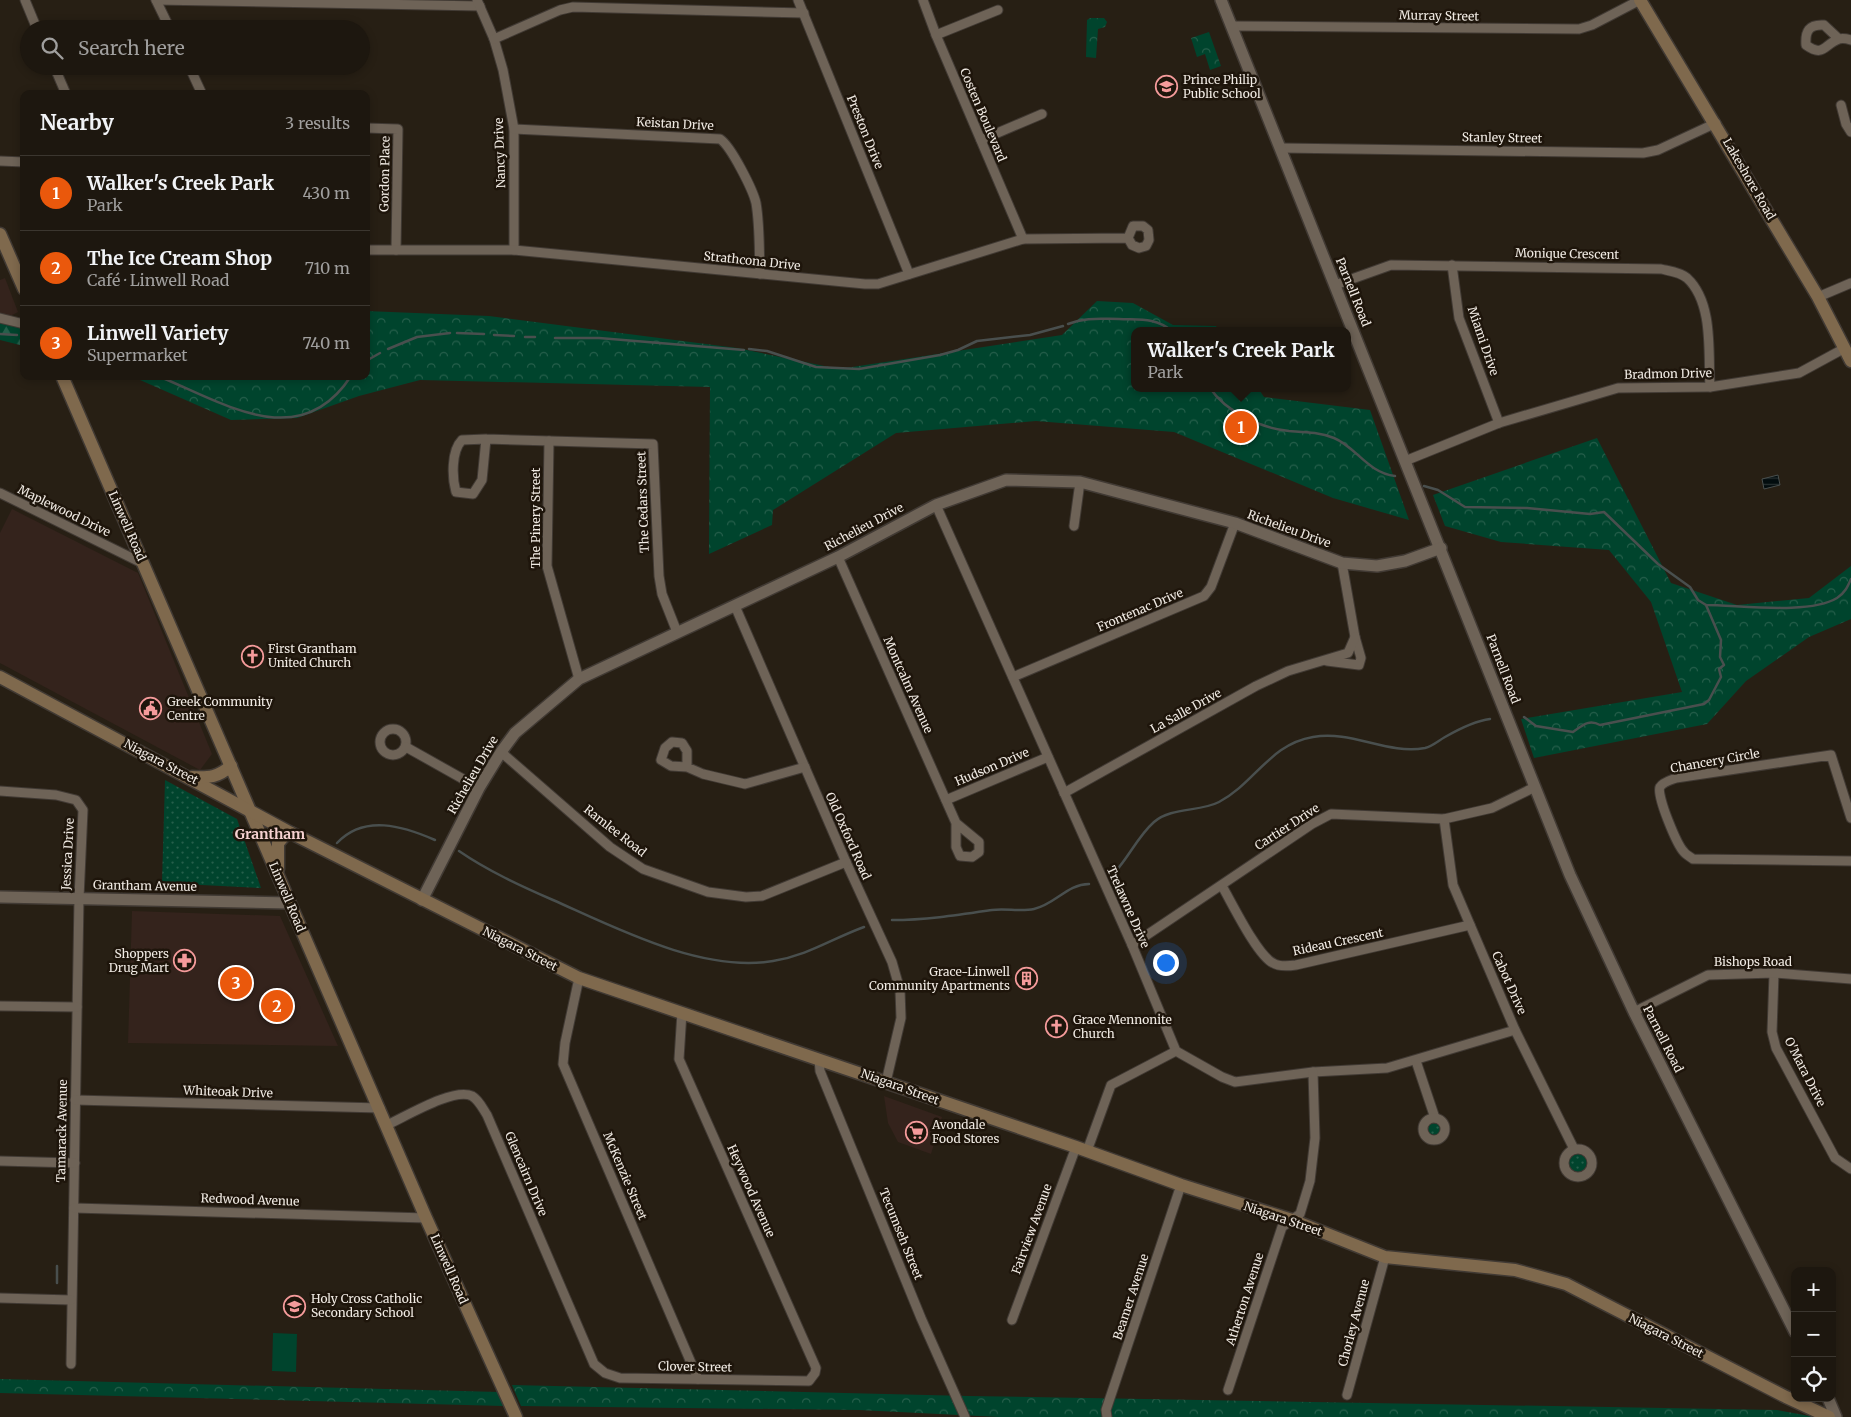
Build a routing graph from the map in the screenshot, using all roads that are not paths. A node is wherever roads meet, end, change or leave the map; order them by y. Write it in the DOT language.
graph roads {
  1 [pos="25,0"];
  2 [pos="156,0"];
  3 [pos="798,0"];
  4 [pos="923,0"];
  5 [pos="1221,0"];
  6 [pos="1640,0"];
  7 [pos="310,1"];
  8 [pos="478,3"];
  9 [pos="998,10"];
  10 [pos="804,13"];
  11 [pos="33,20"];
  12 [pos="166,20"];
  13 [pos="1231,26"];
  14 [pos="936,35"];
  15 [pos="494,39"];
  16 [pos="1839,39"];
  17 [pos="1851,40"];
  18 [pos="58,75"];
  19 [pos="193,75"];
  20 [pos="64,90"];
  21 [pos="200,90"];
  22 [pos="1841,105"];
  23 [pos="1042,114"];
  24 [pos="1716,123"];
  25 [pos="370,128"];
  26 [pos="514,129"];
  27 [pos="1851,132"];
  28 [pos="981,140"];
  29 [pos="1281,148"];
  30 [pos="0,162"];
  31 [pos="20,162"];
  32 [pos="0,234"];
  33 [pos="1128,238"];
  34 [pos="1023,239"];
  35 [pos="370,250"];
  36 [pos="396,250"];
  37 [pos="514,250"];
  38 [pos="1452,265"];
  39 [pos="760,274"];
  40 [pos="909,274"];
  41 [pos="20,280"];
  42 [pos="1851,283"];
  43 [pos="1335,285"];
  44 [pos="1818,297"];
  45 [pos="0,318"];
  46 [pos="20,323"];
  47 [pos="1845,348"];
  48 [pos="1851,362"];
  49 [pos="64,380"];
  50 [pos="1710,387"];
  51 [pos="1499,423"];
  52 [pos="486,439"];
  53 [pos="549,441"];
  54 [pos="1405,461"];
  55 [pos="1080,482"];
  56 [pos="0,493"];
  57 [pos="936,505"];
  58 [pos="1235,524"];
  59 [pos="1074,526"];
  60 [pos="1441,548"];
  61 [pos="838,557"];
  62 [pos="1342,563"];
  63 [pos="144,564"];
  64 [pos="735,606"];
  65 [pos="677,632"];
  66 [pos="1355,637"];
  67 [pos="1326,661"];
  68 [pos="0,677"];
  69 [pos="1013,677"];
  70 [pos="579,679"];
  71 [pos="406,747"];
  72 [pos="500,752"];
  73 [pos="1048,757"];
  74 [pos="231,766"];
  75 [pos="687,767"];
  76 [pos="805,767"];
  77 [pos="188,777"];
  78 [pos="1535,787"];
  79 [pos="479,788"];
  80 [pos="0,791"];
  81 [pos="1064,793"];
  82 [pos="946,800"];
  83 [pos="248,809"];
  84 [pos="1851,818"];
  85 [pos="1444,819"];
  86 [pos="956,823"];
  87 [pos="291,833"];
  88 [pos="1851,861"];
  89 [pos="846,862"];
  90 [pos="280,879"];
  91 [pos="1222,886"];
  92 [pos="0,897"];
  93 [pos="79,898"];
  94 [pos="422,900"];
  95 [pos="289,903"];
  96 [pos="1470,925"];
  97 [pos="1132,945"];
  98 [pos="1774,973"];
  99 [pos="579,978"];
  100 [pos="1851,979"];
  101 [pos="0,1006"];
  102 [pos="77,1007"];
  103 [pos="682,1012"];
  104 [pos="1634,1012"];
  105 [pos="1515,1030"];
  106 [pos="1176,1051"];
  107 [pos="819,1058"];
  108 [pos="1416,1061"];
  109 [pos="1313,1072"];
  110 [pos="886,1082"];
  111 [pos="75,1100"];
  112 [pos="380,1108"];
  113 [pos="1435,1118"];
  114 [pos="387,1126"];
  115 [pos="1082,1149"];
  116 [pos="1574,1150"];
  117 [pos="0,1161"];
  118 [pos="74,1163"];
  119 [pos="1851,1169"];
  120 [pos="1181,1185"];
  121 [pos="74,1208"];
  122 [pos="426,1218"];
  123 [pos="1292,1220"];
  124 [pos="1385,1257"];
  125 [pos="0,1298"];
  126 [pos="71,1300"];
  127 [pos="1012,1320"];
  128 [pos="1791,1324"];
  129 [pos="588,1350"];
  130 [pos="71,1364"];
  131 [pos="813,1376"];
  132 [pos="698,1379"];
  133 [pos="1228,1390"];
  134 [pos="1347,1395"];
  135 [pos="1790,1397"];
  136 [pos="1830,1402"];
  137 [pos="516,1417"];
  138 [pos="965,1417"];
  139 [pos="1107,1417"];
  140 [pos="1829,1417"];
  141 [pos="1836,1417"];
  1 -- 11 [label="street"];
  2 -- 7 [label="street"];
  2 -- 12 [label="street"];
  3 -- 10 [label="street, Preston Drive"];
  4 -- 14 [label="street, Costen Boulevard"];
  5 -- 13 [label="street, Parnell Road"];
  6 -- 13 [label="street, Murray Street"];
  6 -- 24 [label="main road, Lakeshore Road"];
  7 -- 8 [label="street"];
  8 -- 15 [label="street, Nancy Drive"];
  9 -- 14 [label="street"];
  10 -- 15 [label="street"];
  10 -- 40 [label="street, Preston Drive"];
  13 -- 29 [label="street, Parnell Road"];
  14 -- 28 [label="street, Costen Boulevard"];
  15 -- 26 [label="street, Nancy Drive"];
  16 -- 17 [label="street"];
  18 -- 20 [label="street"];
  19 -- 21 [label="street"];
  22 -- 27 [label="street"];
  23 -- 28 [label="street"];
  24 -- 29 [label="street, Stanley Street"];
  24 -- 44 [label="main road, Lakeshore Road"];
  25 -- 36 [label="street, Gordon Place"];
  26 -- 37 [label="street, Nancy Drive"];
  26 -- 39 [label="street, Keistan Drive"];
  28 -- 34 [label="street, Costen Boulevard"];
  29 -- 43 [label="street, Parnell Road"];
  30 -- 31 [label="street"];
  32 -- 41 [label="main road"];
  33 -- 34 [label="street, Strathcona Drive"];
  34 -- 40 [label="street, Strathcona Drive"];
  35 -- 36 [label="street, Strathcona Drive"];
  36 -- 37 [label="street, Strathcona Drive"];
  37 -- 39 [label="street, Strathcona Drive"];
  38 -- 43 [label="street, Monique Crescent"];
  38 -- 50 [label="street, Monique Crescent"];
  38 -- 51 [label="street, Miami Drive"];
  39 -- 40 [label="street, Strathcona Drive"];
  42 -- 44 [label="street"];
  43 -- 54 [label="street, Parnell Road"];
  44 -- 47 [label="main road, Lakeshore Road"];
  45 -- 46 [label="street"];
  47 -- 48 [label="main road, Lakeshore Road"];
  47 -- 50 [label="street, Bradmon Drive"];
  49 -- 63 [label="main road, Linwell Road"];
  50 -- 51 [label="street, Bradmon Drive"];
  51 -- 54 [label="street, Bradmon Drive"];
  52 -- 52 [label="street, The Cedars Street"];
  52 -- 53 [label="street, The Cedars Street"];
  53 -- 65 [label="street, The Cedars Street"];
  53 -- 70 [label="street, The Pinery Street"];
  54 -- 60 [label="street, Parnell Road"];
  55 -- 57 [label="street, Richelieu Drive"];
  55 -- 58 [label="street, Richelieu Drive"];
  55 -- 59 [label="street"];
  56 -- 63 [label="street, Maplewood Drive"];
  57 -- 61 [label="street, Richelieu Drive"];
  57 -- 69 [label="street, Trelawne Drive"];
  58 -- 62 [label="street, Richelieu Drive"];
  58 -- 69 [label="street, Frontenac Drive"];
  60 -- 62 [label="street, Richelieu Drive"];
  60 -- 78 [label="street, Parnell Road"];
  61 -- 64 [label="street, Richelieu Drive"];
  61 -- 82 [label="street, Montcalm Avenue"];
  62 -- 66 [label="street, La Salle Drive"];
  63 -- 74 [label="main road, Linwell Road"];
  64 -- 65 [label="street, Richelieu Drive"];
  64 -- 76 [label="street, Old Oxford Road"];
  65 -- 70 [label="street, Richelieu Drive"];
  66 -- 67 [label="street, La Salle Drive"];
  66 -- 67 [label="street, La Salle Drive"];
  67 -- 81 [label="street, La Salle Drive"];
  68 -- 77 [label="main road, Niagara Street"];
  69 -- 73 [label="street, Trelawne Drive"];
  70 -- 72 [label="street, Richelieu Drive"];
  71 -- 79 [label="street"];
  72 -- 79 [label="street, Richelieu Drive"];
  72 -- 89 [label="street, Ramlee Road"];
  73 -- 81 [label="street, Trelawne Drive"];
  73 -- 82 [label="street, Hudson Drive"];
  74 -- 77 [label="main road"];
  74 -- 83 [label="main road, Linwell Road"];
  75 -- 76 [label="street"];
  76 -- 89 [label="street, Old Oxford Road"];
  77 -- 83 [label="main road, Niagara Street"];
  78 -- 85 [label="street, Cartier Drive"];
  78 -- 104 [label="street, Parnell Road"];
  79 -- 94 [label="street, Richelieu Drive"];
  80 -- 93 [label="street, Jessica Drive"];
  81 -- 97 [label="street, Trelawne Drive"];
  82 -- 86 [label="street, Montcalm Avenue"];
  83 -- 87 [label="main road, Niagara Street"];
  83 -- 90 [label="main road, Linwell Road"];
  84 -- 88 [label="street, Chancery Circle"];
  85 -- 91 [label="street, Cartier Drive"];
  85 -- 96 [label="street, Cabot Drive"];
  87 -- 90 [label="main road"];
  87 -- 94 [label="main road, Niagara Street"];
  89 -- 110 [label="street, Old Oxford Road"];
  90 -- 95 [label="main road, Linwell Road"];
  91 -- 96 [label="street, Rideau Crescent"];
  91 -- 97 [label="street, Cartier Drive"];
  92 -- 93 [label="street, Grantham Avenue"];
  93 -- 95 [label="street, Grantham Avenue"];
  93 -- 102 [label="street, Tamarack Avenue"];
  94 -- 99 [label="main road, Niagara Street"];
  95 -- 112 [label="main road, Linwell Road"];
  96 -- 105 [label="street, Cabot Drive"];
  97 -- 106 [label="street, Trelawne Drive"];
  98 -- 100 [label="street, Bishops Road"];
  98 -- 104 [label="street, Bishops Road"];
  98 -- 119 [label="street, O'Mara Drive"];
  99 -- 103 [label="main road, Niagara Street"];
  99 -- 132 [label="street, McKenzie Street"];
  101 -- 102 [label="street"];
  102 -- 111 [label="street, Tamarack Avenue"];
  103 -- 107 [label="main road, Niagara Street"];
  103 -- 131 [label="street, Heywood Avenue"];
  104 -- 128 [label="street, Parnell Road"];
  105 -- 108 [label="street"];
  105 -- 116 [label="street, Cabot Drive"];
  106 -- 109 [label="street"];
  106 -- 115 [label="street, Fairview Avenue"];
  107 -- 110 [label="main road, Niagara Street"];
  107 -- 138 [label="street, Tecumseh Street"];
  108 -- 109 [label="street"];
  108 -- 113 [label="street"];
  109 -- 123 [label="street, Atherton Avenue"];
  110 -- 115 [label="main road, Niagara Street"];
  111 -- 112 [label="street, Whiteoak Drive"];
  111 -- 118 [label="street, Tamarack Avenue"];
  112 -- 114 [label="main road, Linwell Road"];
  114 -- 122 [label="main road, Linwell Road"];
  114 -- 129 [label="street, Glencairn Drive"];
  115 -- 120 [label="main road, Niagara Street"];
  115 -- 127 [label="street, Fairview Avenue"];
  117 -- 118 [label="street"];
  118 -- 121 [label="street, Tamarack Avenue"];
  120 -- 123 [label="main road, Niagara Street"];
  120 -- 139 [label="street, Beamer Avenue"];
  121 -- 122 [label="street, Redwood Avenue"];
  121 -- 126 [label="street, Tamarack Avenue"];
  122 -- 137 [label="main road, Linwell Road"];
  123 -- 124 [label="main road, Niagara Street"];
  123 -- 133 [label="street, Atherton Avenue"];
  124 -- 134 [label="street, Chorley Avenue"];
  124 -- 135 [label="main road, Niagara Street"];
  125 -- 126 [label="street"];
  126 -- 130 [label="street, Tamarack Avenue"];
  129 -- 132 [label="street, Clover Street"];
  131 -- 132 [label="street, Clover Street"];
  135 -- 140 [label="main road, Niagara Street"];
  136 -- 141 [label="street"];
}
